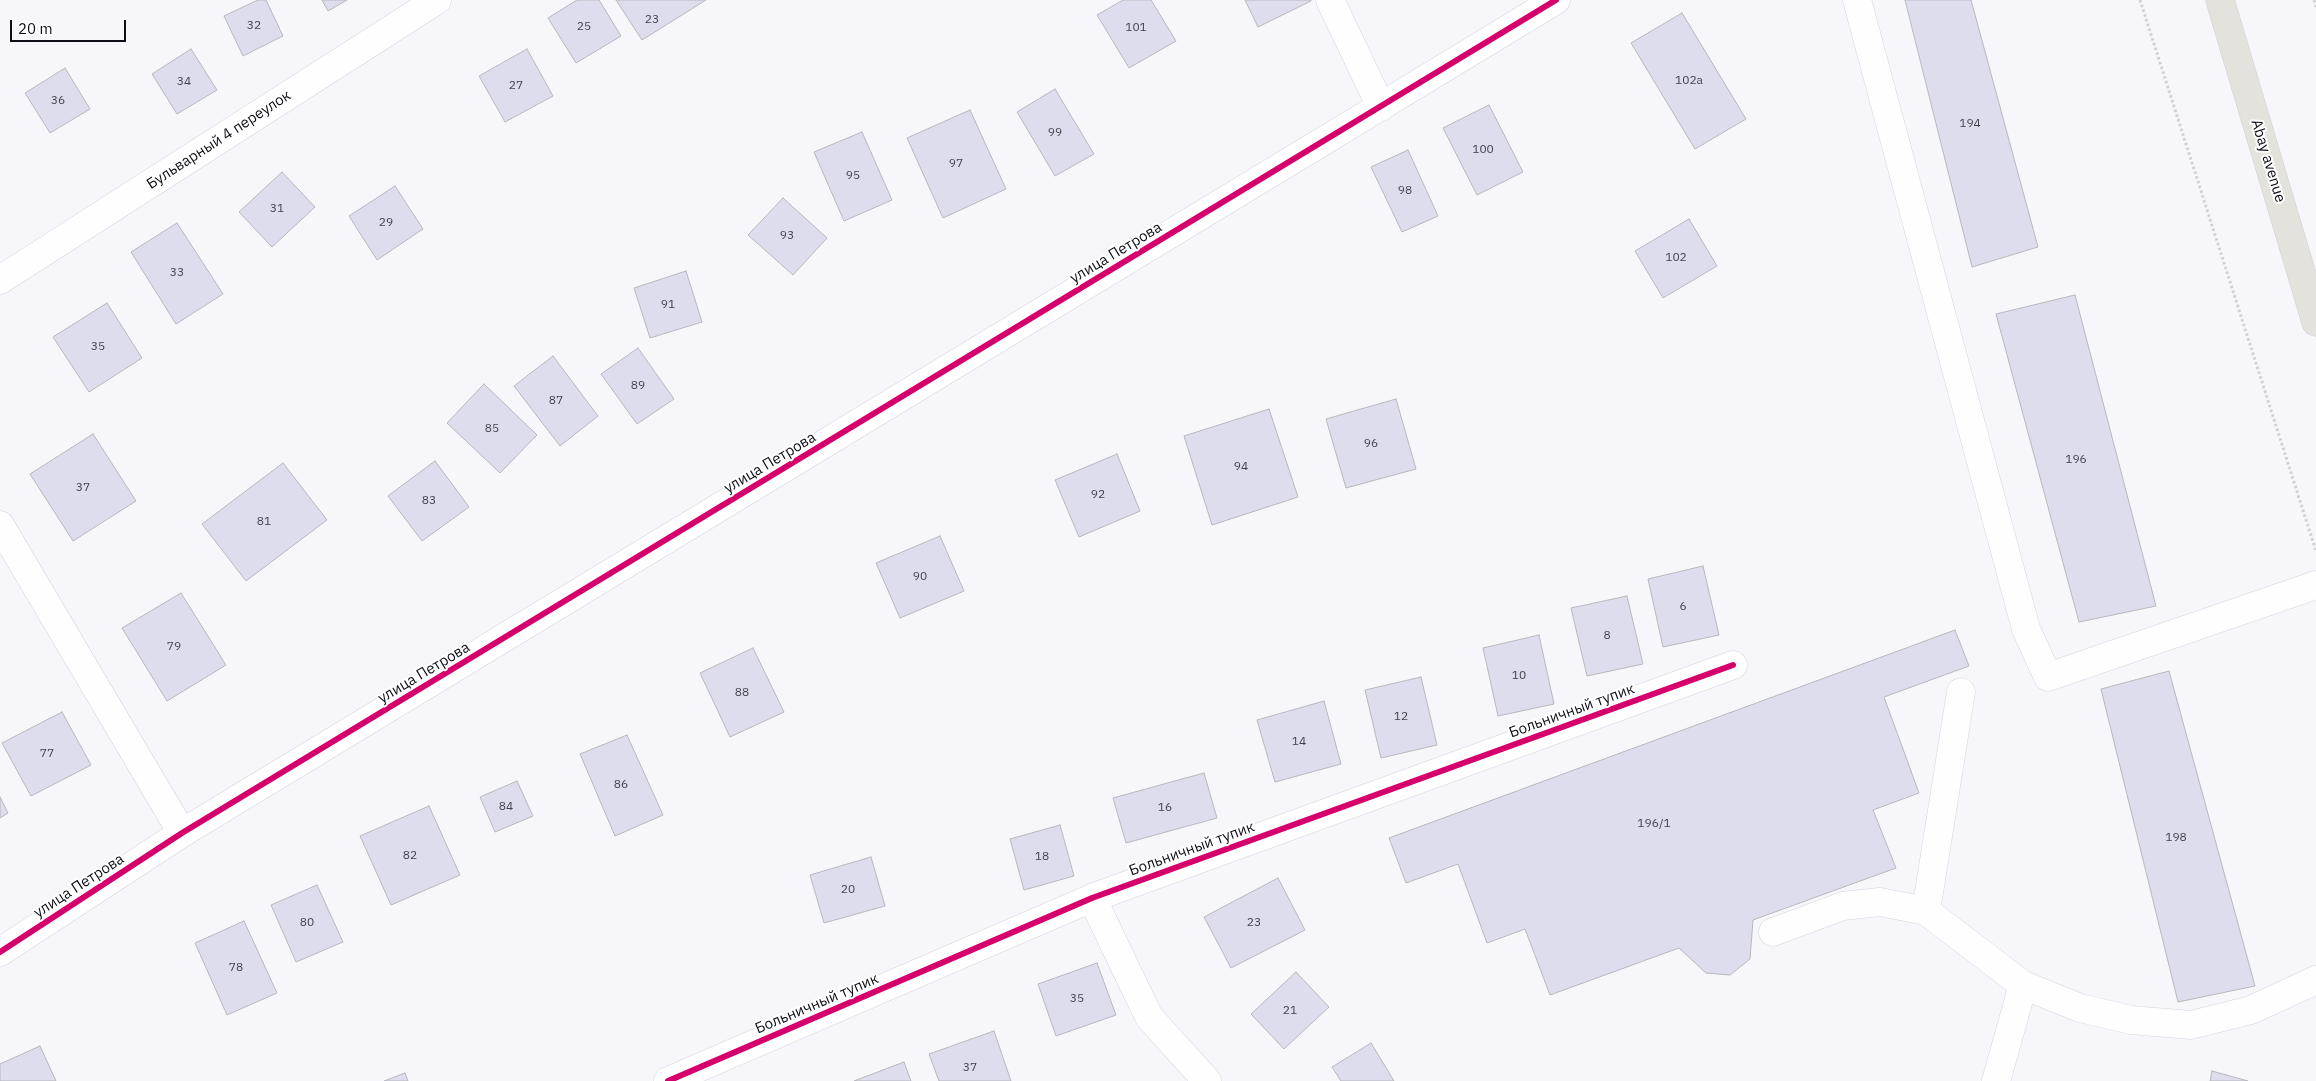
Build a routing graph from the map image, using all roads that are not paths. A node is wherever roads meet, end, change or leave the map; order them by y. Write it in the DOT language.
graph roads {
  1 [pos="437,0"];
  2 [pos="1330,0"];
  3 [pos="1556,0"];
  4 [pos="1857,0"];
  5 [pos="2220,0"];
  6 [pos="1381,107"];
  7 [pos="0,280"];
  8 [pos="2316,322"];
  9 [pos="0,525"];
  10 [pos="2316,585"];
  11 [pos="1733,665"];
  12 [pos="1961,692"];
  13 [pos="182,833"];
  14 [pos="1092,898"];
  15 [pos="1926,911"];
  16 [pos="1773,932"];
  17 [pos="0,952"];
  18 [pos="2316,980"];
  19 [pos="2024,986"];
  20 [pos="668,1081"];
  21 [pos="1207,1081"];
  22 [pos="1996,1081"];
  1 -- 7 [label="street, Бульварный 4 переулок"];
  2 -- 6 [label="street"];
  3 -- 6 [label="street, улица Петрова"];
  4 -- 10 [label="street"];
  5 -- 8 [label="main road, Abay avenue"];
  6 -- 13 [label="street, улица Петрова"];
  9 -- 13 [label="street"];
  11 -- 14 [label="street, Больничный тупик"];
  12 -- 15 [label="street"];
  13 -- 17 [label="street, улица Петрова"];
  14 -- 20 [label="street, Больничный тупик"];
  14 -- 21 [label="street"];
  15 -- 16 [label="street"];
  15 -- 19 [label="street"];
  18 -- 19 [label="street"];
  19 -- 22 [label="street"];
}
